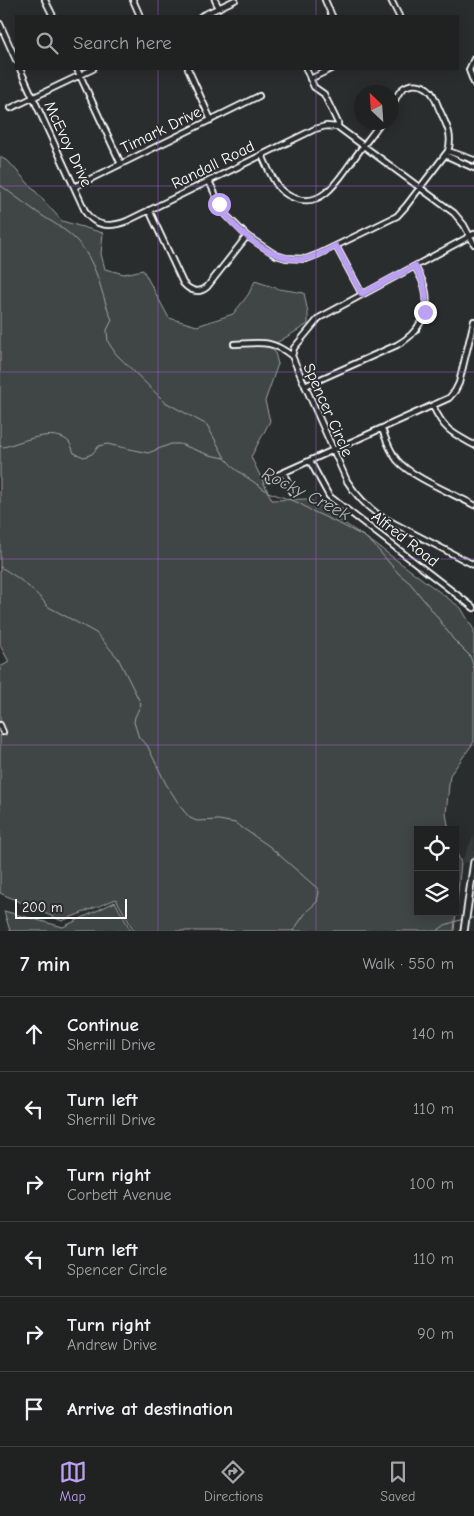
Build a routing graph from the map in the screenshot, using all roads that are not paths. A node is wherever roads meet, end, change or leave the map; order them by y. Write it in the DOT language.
graph roads {
  1 [pos="45,0"];
  2 [pos="133,0"];
  3 [pos="215,0"];
  4 [pos="235,0"];
  5 [pos="325,0"];
  6 [pos="391,0"];
  7 [pos="219,8"];
  8 [pos="52,15"];
  9 [pos="140,15"];
  10 [pos="203,15"];
  11 [pos="332,15"];
  12 [pos="398,15"];
  13 [pos="0,24"];
  14 [pos="15,58"];
  15 [pos="474,59"];
  16 [pos="20,70"];
  17 [pos="78,70"];
  18 [pos="91,70"];
  19 [pos="188,70"];
  20 [pos="306,70"];
  21 [pos="328,70"];
  22 [pos="80,75"];
  23 [pos="310,79"];
  24 [pos="474,83"];
  25 [pos="399,92"];
  26 [pos="259,96"];
  27 [pos="34,98"];
  28 [pos="11,108"];
  29 [pos="211,120"];
  30 [pos="338,126"];
  31 [pos="375,130"];
  32 [pos="364,145"];
  33 [pos="447,153"];
  34 [pos="262,155"];
  35 [pos="474,160"];
  36 [pos="121,164"];
  37 [pos="474,168"];
  38 [pos="209,181"];
  39 [pos="74,187"];
  40 [pos="420,187"];
  41 [pos="149,210"];
  42 [pos="100,224"];
  43 [pos="472,235"];
  44 [pos="246,236"];
  45 [pos="474,244"];
  46 [pos="336,246"];
  47 [pos="415,266"];
  48 [pos="362,294"];
  49 [pos="474,321"];
  50 [pos="234,344"];
  51 [pos="292,356"];
  52 [pos="305,386"];
  53 [pos="434,406"];
  54 [pos="382,429"];
  55 [pos="474,445"];
  56 [pos="333,451"];
  57 [pos="310,461"];
  58 [pos="284,473"];
  59 [pos="269,479"];
  60 [pos="291,491"];
  61 [pos="474,505"];
  62 [pos="474,565"];
  63 [pos="474,608"];
  64 [pos="0,725"];
  65 [pos="3,732"];
  66 [pos="474,862"];
  67 [pos="464,931"];
  1 -- 8 [label="street"];
  2 -- 9 [label="street"];
  3 -- 7 [label="street"];
  4 -- 7 [label="street"];
  5 -- 11 [label="street"];
  6 -- 12 [label="street"];
  7 -- 10 [label="street"];
  13 -- 14 [label="street"];
  15 -- 24 [label="street"];
  16 -- 27 [label="street, McEvoy Drive"];
  17 -- 22 [label="street"];
  18 -- 22 [label="street"];
  19 -- 29 [label="street"];
  20 -- 23 [label="street"];
  21 -- 23 [label="street"];
  22 -- 27 [label="street"];
  22 -- 36 [label="street"];
  23 -- 30 [label="street"];
  25 -- 33 [label="street"];
  26 -- 29 [label="street, Timark Drive"];
  27 -- 28 [label="street"];
  27 -- 39 [label="street, McEvoy Drive"];
  29 -- 36 [label="street, Timark Drive"];
  30 -- 32 [label="street"];
  30 -- 34 [label="street, Randall Road"];
  31 -- 32 [label="street"];
  32 -- 34 [label="street"];
  32 -- 40 [label="street"];
  33 -- 35 [label="street"];
  33 -- 37 [label="street"];
  33 -- 40 [label="street"];
  34 -- 38 [label="street, Randall Road"];
  36 -- 39 [label="street, Timark Drive"];
  38 -- 41 [label="street, Randall Road"];
  38 -- 44 [label="street"];
  39 -- 42 [label="street, McEvoy Drive"];
  40 -- 43 [label="street"];
  40 -- 46 [label="street"];
  41 -- 42 [label="street, Randall Road"];
  41 -- 44 [label="street"];
  43 -- 45 [label="street"];
  43 -- 47 [label="street, Spencer Circle"];
  44 -- 46 [label="street"];
  46 -- 48 [label="street"];
  47 -- 48 [label="street, Spencer Circle"];
  47 -- 52 [label="street"];
  48 -- 51 [label="street, Spencer Circle"];
  49 -- 53 [label="street"];
  50 -- 51 [label="street"];
  51 -- 52 [label="street, Spencer Circle"];
  52 -- 56 [label="street, Spencer Circle"];
  53 -- 54 [label="street"];
  53 -- 55 [label="street"];
  54 -- 56 [label="street"];
  54 -- 61 [label="street"];
  56 -- 57 [label="street"];
  56 -- 62 [label="street, Spencer Circle"];
  57 -- 58 [label="street"];
  57 -- 63 [label="street, Alfred Road"];
  58 -- 59 [label="street"];
  58 -- 60 [label="street"];
  64 -- 65 [label="street"];
  66 -- 67 [label="street"];
}
